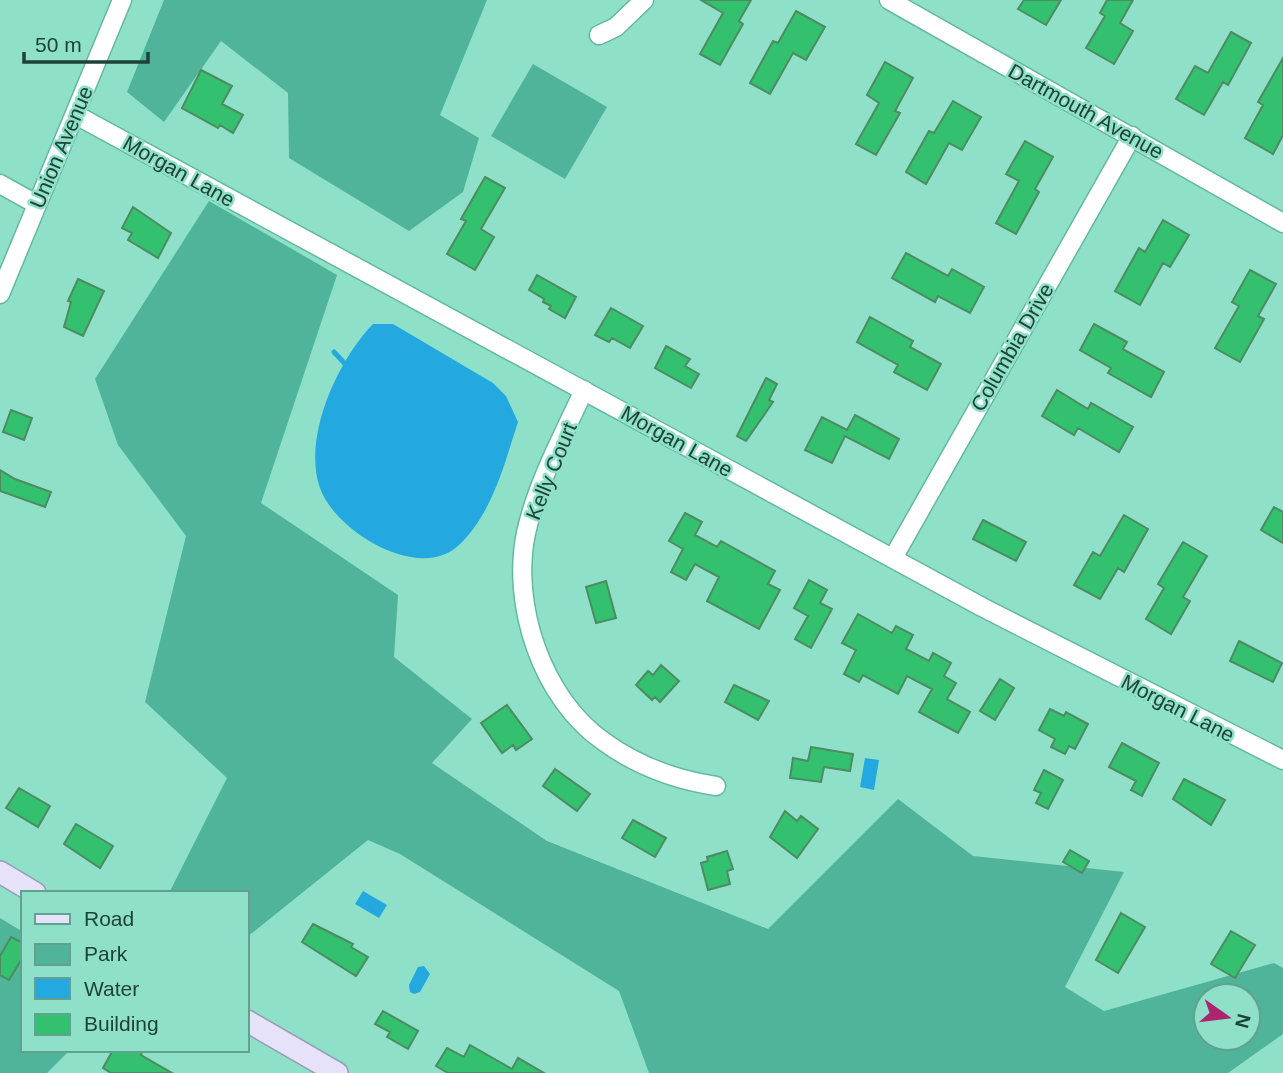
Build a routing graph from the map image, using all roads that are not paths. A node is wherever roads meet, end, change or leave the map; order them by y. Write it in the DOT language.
graph roads {
  1 [pos="122,0"];
  2 [pos="644,0"];
  3 [pos="889,0"];
  4 [pos="599,35"];
  5 [pos="76,114"];
  6 [pos="1132,136"];
  7 [pos="0,184"];
  8 [pos="36,204"];
  9 [pos="1283,223"];
  10 [pos="0,294"];
  11 [pos="584,390"];
  12 [pos="892,558"];
  13 [pos="1283,760"];
  14 [pos="716,786"];
  15 [pos="0,872"];
  16 [pos="32,891"];
  17 [pos="248,1022"];
  18 [pos="337,1073"];
  1 -- 5 [label="street, Union Avenue"];
  2 -- 4 [label="street"];
  3 -- 6 [label="street, Dartmouth Avenue"];
  5 -- 8 [label="street, Union Avenue"];
  5 -- 11 [label="street, Morgan Lane"];
  6 -- 9 [label="street, Dartmouth Avenue"];
  6 -- 12 [label="street, Columbia Drive"];
  7 -- 8 [label="street"];
  8 -- 10 [label="street, Union Avenue"];
  11 -- 12 [label="street, Morgan Lane"];
  11 -- 14 [label="street, Kelly Court"];
  12 -- 13 [label="street, Morgan Lane"];
  15 -- 16 [label="main road"];
  17 -- 18 [label="main road"];
}
